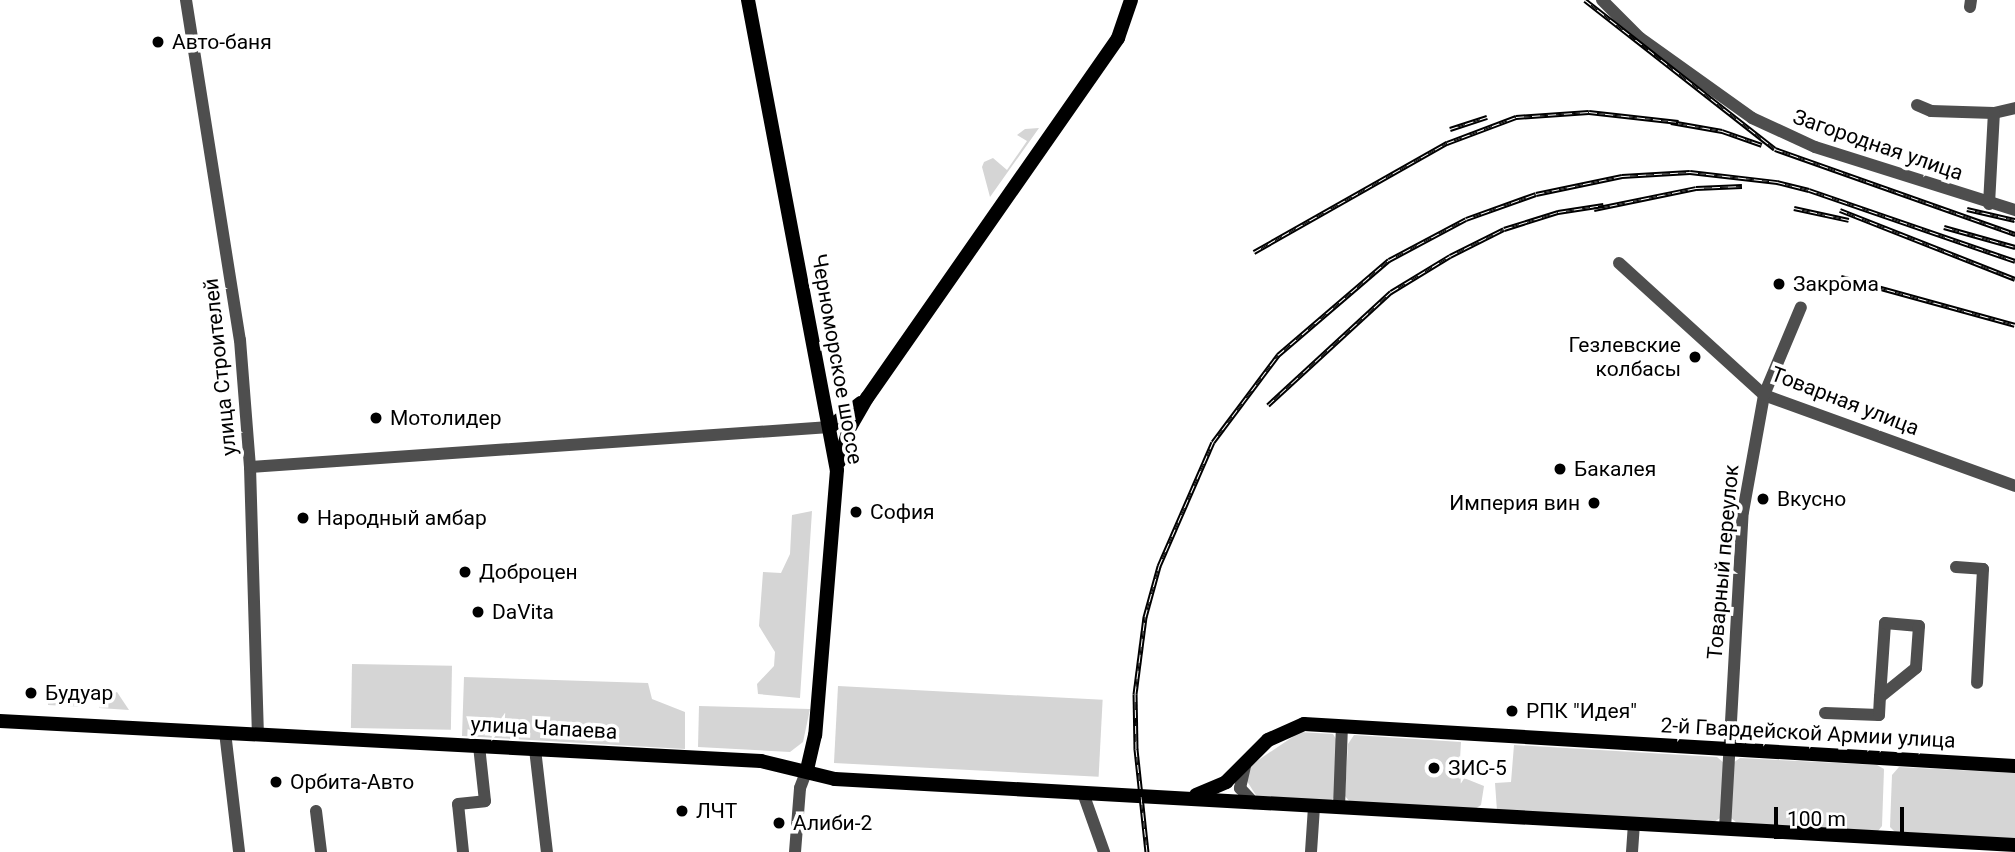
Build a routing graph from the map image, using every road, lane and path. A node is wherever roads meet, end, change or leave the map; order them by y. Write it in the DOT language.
graph roads {
  1 [pos="186,0"];
  2 [pos="748,0"];
  3 [pos="1130,0"];
  4 [pos="1602,0"];
  5 [pos="1917,104"];
  6 [pos="2015,107"];
  7 [pos="1994,113"];
  8 [pos="1989,204"];
  9 [pos="2015,210"];
  10 [pos="1619,263"];
  11 [pos="1801,307"];
  12 [pos="1764,395"];
  13 [pos="867,398"];
  14 [pos="830,427"];
  15 [pos="250,467"];
  16 [pos="837,470"];
  17 [pos="2015,486"];
  18 [pos="1956,567"];
  19 [pos="1977,683"];
  20 [pos="1880,697"];
  21 [pos="1825,713"];
  22 [pos="0,721"];
  23 [pos="1342,727"];
  24 [pos="225,732"];
  25 [pos="258,734"];
  26 [pos="815,735"];
  27 [pos="479,746"];
  28 [pos="535,749"];
  29 [pos="1727,750"];
  30 [pos="1246,762"];
  31 [pos="2015,766"];
  32 [pos="807,770"];
  33 [pos="875,781"];
  34 [pos="1083,793"];
  35 [pos="1181,799"];
  36 [pos="1254,803"];
  37 [pos="1314,807"];
  38 [pos="1339,807"];
  39 [pos="316,811"];
  40 [pos="1634,824"];
  41 [pos="1725,829"];
  42 [pos="2015,845"];
  43 [pos="1951,847"];
  44 [pos="239,852"];
  45 [pos="321,852"];
  46 [pos="463,852"];
  47 [pos="547,852"];
  48 [pos="794,852"];
  49 [pos="1104,852"];
  50 [pos="1311,852"];
  51 [pos="1632,852"];
  1 -- 15 [label="street, улица Строителей"];
  2 -- 14 [label="main road, Черноморское шоссе"];
  3 -- 13 [label="main road"];
  4 -- 8 [label="street, Загородная улица"];
  5 -- 7 [label="street"];
  6 -- 7 [label="street"];
  7 -- 8 [label="street"];
  8 -- 9 [label="street, Загородная улица"];
  10 -- 12 [label="street, Товарная улица"];
  11 -- 12 [label="street, Товарный переулок"];
  12 -- 17 [label="street, Товарная улица"];
  12 -- 29 [label="street, Товарный переулок"];
  13 -- 14 [label="main road"];
  13 -- 16 [label="main road"];
  14 -- 15 [label="street"];
  14 -- 16 [label="main road, Черноморское шоссе"];
  15 -- 25 [label="street, улица Строителей"];
  16 -- 26 [label="main road, Черноморское шоссе"];
  18 -- 19 [label="street"];
  20 -- 20 [label="street"];
  20 -- 21 [label="street"];
  22 -- 24 [label="main road, улица Чапаева"];
  23 -- 29 [label="main road, 2-й Гвардейской Армии улица"];
  23 -- 30 [label="main road, 2-й Гвардейской Армии улица"];
  23 -- 38 [label="street"];
  24 -- 25 [label="main road, улица Чапаева"];
  24 -- 44 [label="street"];
  25 -- 27 [label="main road, улица Чапаева"];
  26 -- 32 [label="main road, Черноморское шоссе"];
  26 -- 33 [label="main road"];
  27 -- 28 [label="main road, улица Чапаева"];
  27 -- 46 [label="street"];
  28 -- 32 [label="main road, улица Чапаева"];
  28 -- 47 [label="street"];
  29 -- 31 [label="main road, 2-й Гвардейской Армии улица"];
  29 -- 41 [label="street, Товарный переулок"];
  30 -- 35 [label="main road"];
  30 -- 36 [label="street"];
  32 -- 33 [label="main road, улица Чапаева"];
  32 -- 48 [label="street"];
  33 -- 34 [label="main road, улица Чапаева"];
  34 -- 35 [label="main road, улица Чапаева"];
  34 -- 49 [label="street"];
  35 -- 36 [label="main road, улица Чапаева"];
  36 -- 37 [label="main road"];
  37 -- 38 [label="main road"];
  37 -- 50 [label="street"];
  38 -- 40 [label="main road"];
  39 -- 45 [label="street"];
  40 -- 41 [label="main road"];
  40 -- 51 [label="street"];
  41 -- 43 [label="main road"];
  42 -- 43 [label="main road"];
}
